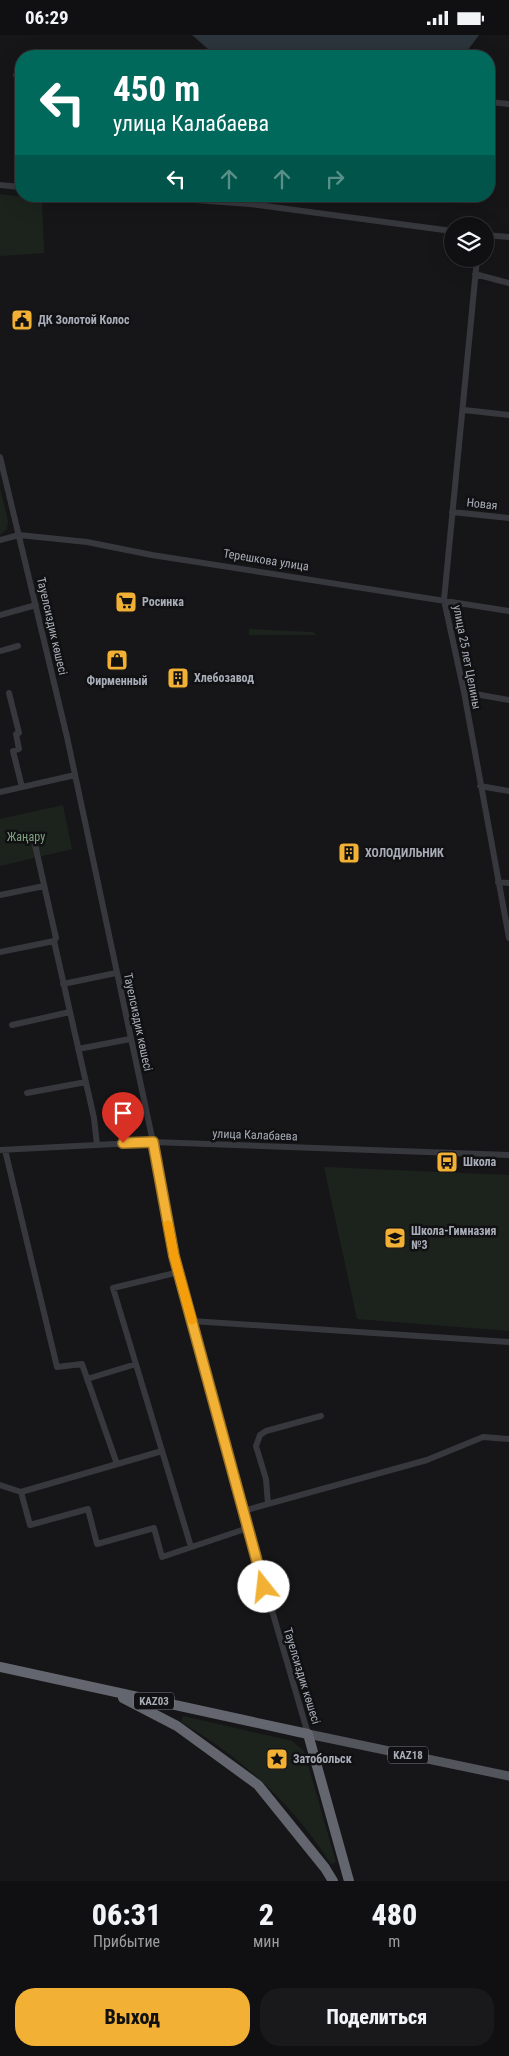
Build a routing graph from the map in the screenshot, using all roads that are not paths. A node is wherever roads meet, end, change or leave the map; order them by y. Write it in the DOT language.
graph roads {
  1 [pos="495,103"];
  2 [pos="509,104"];
  3 [pos="0,185"];
  4 [pos="15,186"];
  5 [pos="220,202"];
  6 [pos="444,230"];
  7 [pos="494,236"];
  8 [pos="509,237"];
  9 [pos="475,267"];
  10 [pos="474,274"];
  11 [pos="509,283"];
  12 [pos="464,410"];
  13 [pos="509,415"];
  14 [pos="0,457"];
  15 [pos="452,512"];
  16 [pos="509,518"];
  17 [pos="19,535"];
  18 [pos="0,540"];
  19 [pos="444,600"];
  20 [pos="36,605"];
  21 [pos="509,611"];
  22 [pos="0,615"];
  23 [pos="18,646"];
  24 [pos="0,651"];
  25 [pos="9,693"];
  26 [pos="464,693"];
  27 [pos="509,700"];
  28 [pos="75,775"];
  29 [pos="480,786"];
  30 [pos="22,787"];
  31 [pos="509,791"];
  32 [pos="0,792"];
  33 [pos="33,836"];
  34 [pos="498,881"];
  35 [pos="509,883"];
  36 [pos="44,886"];
  37 [pos="0,895"];
  38 [pos="509,938"];
  39 [pos="54,941"];
  40 [pos="0,952"];
  41 [pos="116,973"];
  42 [pos="63,984"];
  43 [pos="70,1013"];
  44 [pos="12,1025"];
  45 [pos="130,1039"];
  46 [pos="78,1049"];
  47 [pos="86,1082"];
  48 [pos="27,1093"];
  49 [pos="153,1142"];
  50 [pos="97,1145"];
  51 [pos="2,1150"];
  52 [pos="509,1155"];
  53 [pos="179,1272"];
  54 [pos="192,1321"];
  55 [pos="509,1342"];
  56 [pos="136,1364"];
  57 [pos="86,1379"];
  58 [pos="321,1416"];
  59 [pos="509,1439"];
  60 [pos="162,1451"];
  61 [pos="117,1464"];
  62 [pos="0,1485"];
  63 [pos="21,1492"];
  64 [pos="268,1504"];
  65 [pos="243,1511"];
  66 [pos="248,1528"];
  67 [pos="191,1547"];
  68 [pos="0,1667"];
  69 [pos="109,1691"];
  70 [pos="308,1734"];
  71 [pos="509,1776"];
  72 [pos="333,1881"];
  73 [pos="348,1881"];
  1 -- 2 [label="street"];
  3 -- 4 [label="street"];
  5 -- 6 [label="street"];
  7 -- 8 [label="street"];
  9 -- 10 [label="street, улица 25 лет Целины"];
  10 -- 11 [label="street"];
  10 -- 12 [label="street, улица 25 лет Целины"];
  12 -- 13 [label="street"];
  12 -- 15 [label="street, улица 25 лет Целины"];
  14 -- 17 [label="street, Тауелсиздик көшесі"];
  15 -- 16 [label="street, Новая"];
  15 -- 19 [label="street, улица 25 лет Целины"];
  17 -- 18 [label="street"];
  17 -- 19 [label="street, Терешкова улица"];
  17 -- 20 [label="street, Тауелсиздик көшесі"];
  19 -- 21 [label="street, Терешкова улица"];
  19 -- 26 [label="street, улица 25 лет Целины"];
  20 -- 22 [label="street"];
  20 -- 28 [label="street, Тауелсиздик көшесі"];
  23 -- 24 [label="street"];
  25 -- 30 [label="street"];
  26 -- 27 [label="street"];
  26 -- 29 [label="street, улица 25 лет Целины"];
  28 -- 30 [label="street"];
  28 -- 41 [label="street, Тауелсиздик көшесі"];
  29 -- 31 [label="street"];
  29 -- 34 [label="street, улица 25 лет Целины"];
  30 -- 32 [label="street"];
  33 -- 36 [label="street"];
  34 -- 35 [label="street"];
  34 -- 38 [label="street, улица 25 лет Целины"];
  36 -- 37 [label="street"];
  36 -- 39 [label="street"];
  39 -- 40 [label="street"];
  39 -- 42 [label="street"];
  41 -- 42 [label="street"];
  41 -- 45 [label="street, Тауелсиздик көшесі"];
  42 -- 43 [label="street"];
  43 -- 44 [label="street"];
  43 -- 46 [label="street"];
  45 -- 46 [label="street"];
  45 -- 49 [label="street, Тауелсиздик көшесі"];
  46 -- 47 [label="street"];
  47 -- 48 [label="street"];
  47 -- 50 [label="street"];
  49 -- 50 [label="street, улица Калабаева"];
  49 -- 52 [label="street, улица Калабаева"];
  49 -- 53 [label="street, Тауелсиздик көшесі"];
  50 -- 51 [label="street, улица Калабаева"];
  51 -- 57 [label="street"];
  53 -- 54 [label="street, Тауелсиздик көшесі"];
  53 -- 56 [label="street"];
  54 -- 55 [label="street"];
  54 -- 65 [label="street, Тауелсиздик көшесі"];
  56 -- 57 [label="street"];
  56 -- 60 [label="street"];
  57 -- 61 [label="street"];
  58 -- 64 [label="street"];
  59 -- 64 [label="street"];
  60 -- 61 [label="street"];
  60 -- 67 [label="street"];
  61 -- 63 [label="street"];
  62 -- 63 [label="street"];
  63 -- 67 [label="street"];
  64 -- 65 [label="street"];
  65 -- 66 [label="street, Тауелсиздик көшесі"];
  66 -- 67 [label="street"];
  66 -- 70 [label="street, Тауелсиздик көшесі"];
  68 -- 69 [label="highway, KАZ03"];
  69 -- 70 [label="highway, KАZ03"];
  69 -- 72 [label="highway, KАZ03"];
  70 -- 71 [label="main road, KAZ18"];
  70 -- 73 [label="highway"];
}
